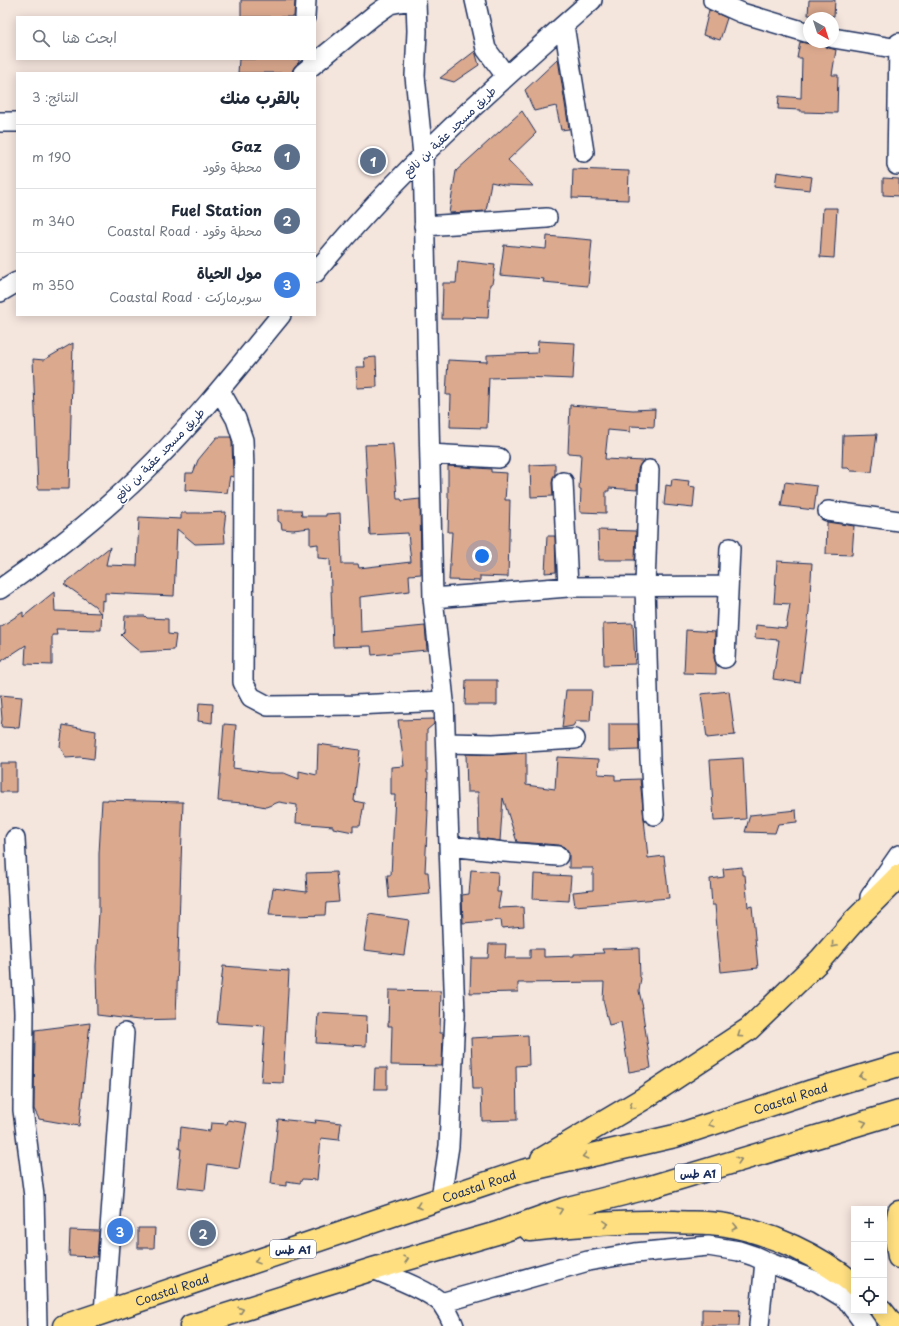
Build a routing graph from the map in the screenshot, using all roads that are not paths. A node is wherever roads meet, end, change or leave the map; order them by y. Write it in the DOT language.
graph roads {
  1 [pos="306,0"];
  2 [pos="410,0"];
  3 [pos="416,0"];
  4 [pos="475,0"];
  5 [pos="592,0"];
  6 [pos="713,0"];
  7 [pos="304,16"];
  8 [pos="564,25"];
  9 [pos="803,31"];
  10 [pos="839,39"];
  11 [pos="899,43"];
  12 [pos="899,49"];
  13 [pos="304,72"];
  14 [pos="506,76"];
  15 [pos="0,122"];
  16 [pos="16,122"];
  17 [pos="584,152"];
  18 [pos="423,155"];
  19 [pos="897,165"];
  20 [pos="547,218"];
  21 [pos="424,226"];
  22 [pos="316,271"];
  23 [pos="16,283"];
  24 [pos="0,292"];
  25 [pos="280,316"];
  26 [pos="220,391"];
  27 [pos="430,454"];
  28 [pos="499,458"];
  29 [pos="650,470"];
  30 [pos="563,482"];
  31 [pos="828,511"];
  32 [pos="899,521"];
  33 [pos="730,548"];
  34 [pos="645,586"];
  35 [pos="728,586"];
  36 [pos="568,587"];
  37 [pos="0,589"];
  38 [pos="433,598"];
  39 [pos="725,658"];
  40 [pos="444,701"];
  41 [pos="575,739"];
  42 [pos="446,744"];
  43 [pos="654,815"];
  44 [pos="14,839"];
  45 [pos="450,846"];
  46 [pos="899,855"];
  47 [pos="558,856"];
  48 [pos="899,876"];
  49 [pos="855,920"];
  50 [pos="124,1033"];
  51 [pos="899,1065"];
  52 [pos="899,1112"];
  53 [pos="523,1171"];
  54 [pos="441,1198"];
  55 [pos="899,1212"];
  56 [pos="497,1233"];
  57 [pos="899,1257"];
  58 [pos="765,1261"];
  59 [pos="374,1269"];
  60 [pos="851,1282"];
  61 [pos="441,1303"];
  62 [pos="851,1306"];
  63 [pos="104,1313"];
  64 [pos="857,1314"];
  65 [pos="884,1314"];
  66 [pos="37,1326"];
  67 [pos="64,1326"];
  68 [pos="191,1326"];
  69 [pos="454,1326"];
  70 [pos="759,1326"];
  71 [pos="866,1326"];
  72 [pos="894,1326"];
  1 -- 7 [label="street"];
  2 -- 13 [label="street"];
  3 -- 18 [label="street"];
  4 -- 14 [label="street"];
  5 -- 8 [label="street, طريق مسجد عقبة بن نافع"];
  6 -- 9 [label="street"];
  8 -- 14 [label="street, طريق مسجد عقبة بن نافع"];
  8 -- 17 [label="street"];
  10 -- 12 [label="street"];
  11 -- 12 [label="street"];
  12 -- 19 [label="street"];
  14 -- 18 [label="street, طريق مسجد عقبة بن نافع"];
  15 -- 16 [label="street"];
  18 -- 21 [label="street"];
  18 -- 22 [label="street, طريق مسجد عقبة بن نافع"];
  20 -- 21 [label="street"];
  21 -- 27 [label="street"];
  23 -- 24 [label="street"];
  25 -- 26 [label="street, طريق مسجد عقبة بن نافع"];
  26 -- 37 [label="street, طريق مسجد عقبة بن نافع"];
  26 -- 40 [label="street"];
  27 -- 28 [label="street"];
  27 -- 38 [label="street"];
  29 -- 34 [label="street"];
  30 -- 36 [label="street"];
  31 -- 32 [label="street"];
  33 -- 35 [label="street"];
  34 -- 35 [label="street"];
  34 -- 36 [label="street"];
  34 -- 43 [label="street"];
  35 -- 39 [label="street"];
  36 -- 38 [label="street"];
  38 -- 40 [label="street"];
  40 -- 42 [label="street"];
  41 -- 42 [label="street"];
  42 -- 45 [label="street"];
  44 -- 66 [label="street"];
  45 -- 47 [label="street"];
  45 -- 54 [label="street"];
  46 -- 49 [label="street"];
  48 -- 49 [label="highway"];
  49 -- 53 [label="highway, one-way"];
  50 -- 63 [label="street"];
  51 -- 53 [label="highway, Coastal Road / طس A1, one-way"];
  56 -- 52 [label="highway, طس A1, one-way"];
  53 -- 54 [label="highway, Coastal Road / طس A1"];
  54 -- 63 [label="highway, Coastal Road / طس A1, one-way"];
  55 -- 57 [label="highway"];
  59 -- 56 [label="highway, طس A1, one-way"];
  56 -- 60 [label="highway, one-way"];
  58 -- 61 [label="street"];
  58 -- 62 [label="street"];
  58 -- 70 [label="street"];
  59 -- 61 [label="street"];
  68 -- 59 [label="highway, طس A1, one-way"];
  61 -- 69 [label="street"];
  63 -- 67 [label="highway, Coastal Road / طس A1"];
  64 -- 71 [label="street"];
  65 -- 72 [label="highway"];
}
